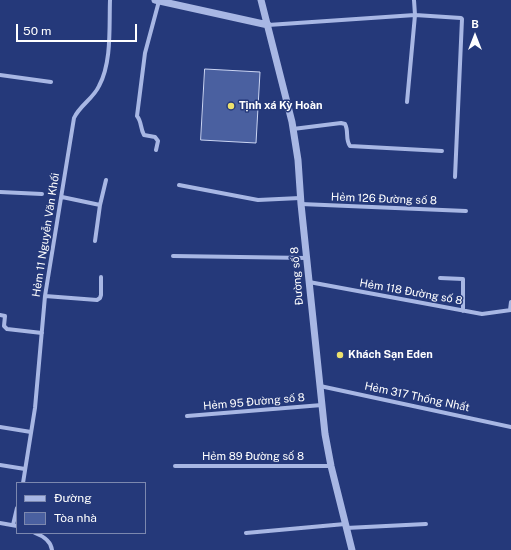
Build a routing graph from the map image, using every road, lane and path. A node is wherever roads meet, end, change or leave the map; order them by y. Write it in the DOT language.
graph roads {
  1 [pos="110,0"];
  2 [pos="261,0"];
  3 [pos="414,0"];
  4 [pos="157,1"];
  5 [pos="415,15"];
  6 [pos="268,25"];
  7 [pos="0,75"];
  8 [pos="51,82"];
  9 [pos="407,102"];
  10 [pos="294,129"];
  11 [pos="156,150"];
  12 [pos="442,151"];
  13 [pos="455,177"];
  14 [pos="106,180"];
  15 [pos="179,185"];
  16 [pos="0,192"];
  17 [pos="42,194"];
  18 [pos="62,197"];
  19 [pos="301,201"];
  20 [pos="100,205"];
  21 [pos="466,211"];
  22 [pos="95,241"];
  23 [pos="173,256"];
  24 [pos="307,258"];
  25 [pos="101,277"];
  26 [pos="440,278"];
  27 [pos="309,282"];
  28 [pos="45,296"];
  29 [pos="511,302"];
  30 [pos="510,310"];
  31 [pos="463,311"];
  32 [pos="0,315"];
  33 [pos="42,333"];
  34 [pos="319,386"];
  35 [pos="322,405"];
  36 [pos="187,416"];
  37 [pos="0,427"];
  38 [pos="511,427"];
  39 [pos="31,432"];
  40 [pos="0,465"];
  41 [pos="175,466"];
  42 [pos="330,466"];
  43 [pos="25,469"];
  44 [pos="23,482"];
  45 [pos="0,523"];
  46 [pos="426,524"];
  47 [pos="15,526"];
  48 [pos="345,526"];
  49 [pos="246,533"];
  50 [pos="37,534"];
  51 [pos="52,550"];
  52 [pos="352,550"];
  1 -- 18 [label="street, Hẻm 11 Nguyễn Văn Khối"];
  2 -- 6 [label="street, Đường số 8"];
  3 -- 5 [label="street"];
  4 -- 6 [label="street"];
  4 -- 11 [label="street"];
  5 -- 6 [label="street"];
  5 -- 9 [label="street"];
  5 -- 13 [label="street"];
  6 -- 10 [label="street, Đường số 8"];
  7 -- 8 [label="street"];
  10 -- 12 [label="street"];
  10 -- 19 [label="street, Đường số 8"];
  14 -- 20 [label="street"];
  15 -- 19 [label="street, Hẻm 126 Đường số 8"];
  16 -- 17 [label="street"];
  18 -- 20 [label="street"];
  18 -- 28 [label="street, Hẻm 11 Nguyễn Văn Khối"];
  19 -- 21 [label="street, Hẻm 126 Đường số 8"];
  19 -- 24 [label="street, Đường số 8"];
  20 -- 22 [label="street"];
  23 -- 24 [label="street"];
  24 -- 27 [label="street, Đường số 8"];
  25 -- 28 [label="street"];
  26 -- 31 [label="street"];
  27 -- 31 [label="street, Hẻm 118 Đường số 8"];
  27 -- 34 [label="street, Đường số 8"];
  28 -- 33 [label="street, Hẻm 11 Nguyễn Văn Khối"];
  29 -- 30 [label="street"];
  30 -- 31 [label="street, Hẻm 118 Đường số 8"];
  32 -- 33 [label="street"];
  33 -- 39 [label="street, Hẻm 11 Nguyễn Văn Khối"];
  34 -- 35 [label="street, Đường số 8"];
  34 -- 38 [label="street, Hẻm 317 Thống Nhất"];
  35 -- 36 [label="street, Hẻm 95 Đường số 8"];
  35 -- 42 [label="street, Đường số 8"];
  37 -- 39 [label="street"];
  39 -- 43 [label="street, Hẻm 11 Nguyễn Văn Khối"];
  40 -- 43 [label="street"];
  41 -- 42 [label="street, Hẻm 89 Đường số 8"];
  42 -- 48 [label="street, Đường số 8"];
  43 -- 44 [label="street, Hẻm 11 Nguyễn Văn Khối"];
  45 -- 47 [label="street"];
  46 -- 48 [label="street"];
  48 -- 49 [label="street"];
  48 -- 52 [label="street, Đường số 8"];
  50 -- 51 [label="street"];
}
